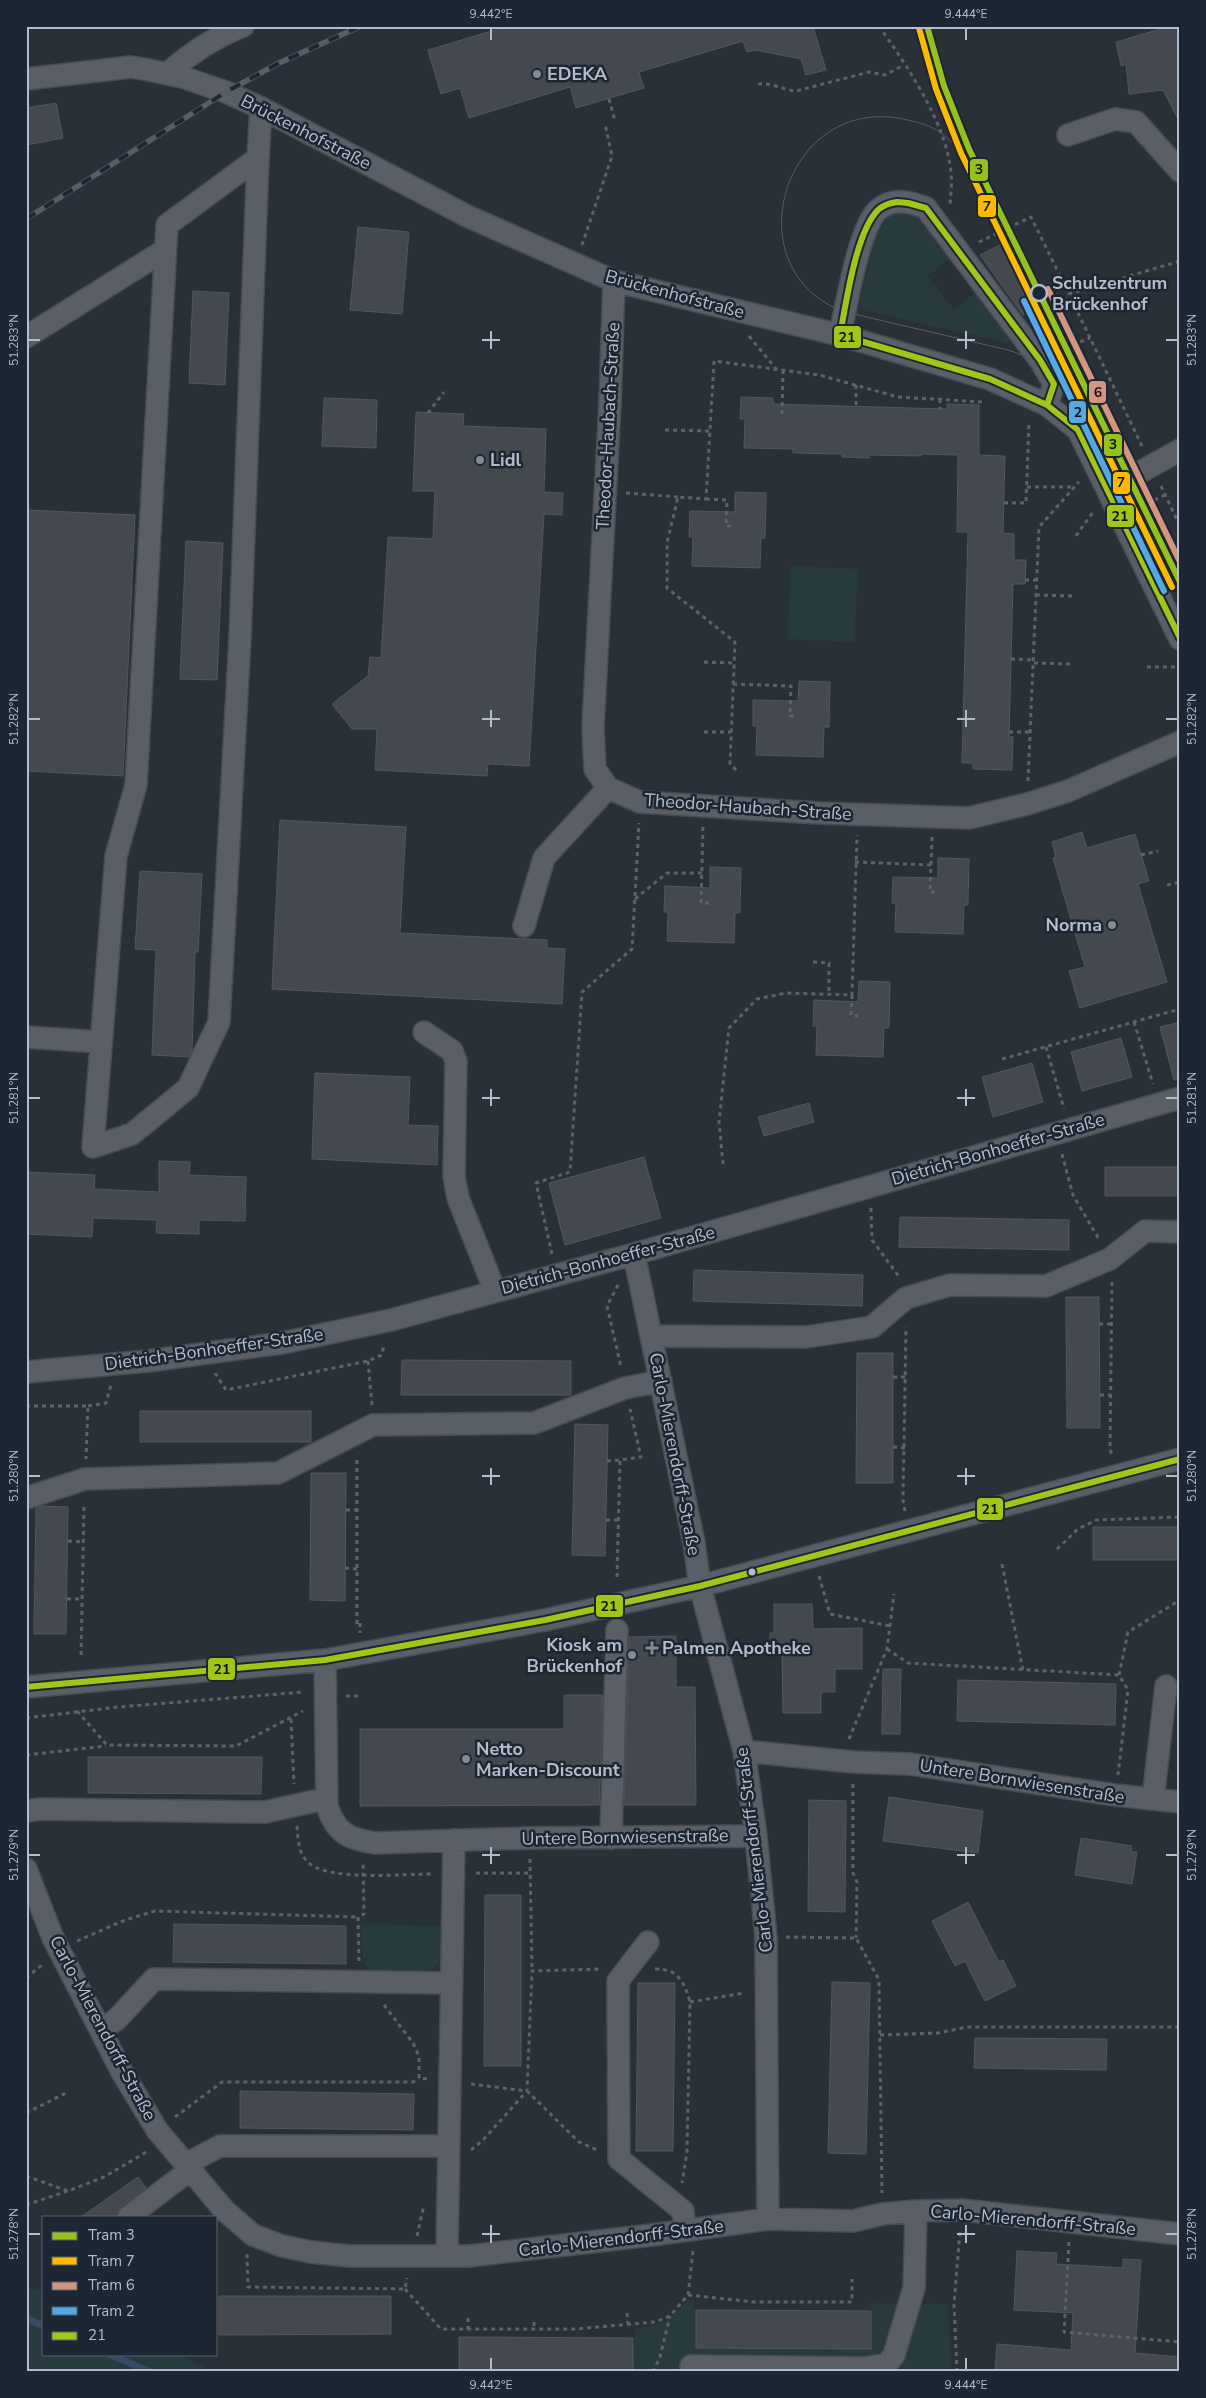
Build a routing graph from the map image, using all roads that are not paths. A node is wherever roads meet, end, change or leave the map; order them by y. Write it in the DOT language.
graph roads {
  1 [pos="243,26"];
  2 [pos="167,74"];
  3 [pos="26,79"];
  4 [pos="261,108"];
  5 [pos="1068,134"];
  6 [pos="258,158"];
  7 [pos="1180,171"];
  8 [pos="165,250"];
  9 [pos="614,281"];
  10 [pos="840,335"];
  11 [pos="26,337"];
  12 [pos="1047,405"];
  13 [pos="1180,450"];
  14 [pos="1108,490"];
  15 [pos="1180,639"];
  16 [pos="1180,742"];
  17 [pos="608,788"];
  18 [pos="524,926"];
  19 [pos="424,1032"];
  20 [pos="26,1037"];
  21 [pos="101,1042"];
  22 [pos="1180,1098"];
  23 [pos="1180,1232"];
  24 [pos="634,1254"];
  25 [pos="495,1291"];
  26 [pos="651,1336"];
  27 [pos="26,1372"];
  28 [pos="661,1381"];
  29 [pos="1180,1459"];
  30 [pos="26,1498"];
  31 [pos="700,1586"];
  32 [pos="617,1630"];
  33 [pos="325,1660"];
  34 [pos="26,1686"];
  35 [pos="1166,1686"];
  36 [pos="744,1752"];
  37 [pos="1153,1799"];
  38 [pos="327,1801"];
  39 [pos="1180,1802"];
  40 [pos="26,1811"];
  41 [pos="756,1836"];
  42 [pos="611,1838"];
  43 [pos="454,1840"];
  44 [pos="26,1869"];
  45 [pos="648,1942"];
  46 [pos="452,1983"];
  47 [pos="101,2030"];
  48 [pos="449,2146"];
  49 [pos="188,2167"];
  50 [pos="916,2211"];
  51 [pos="129,2216"];
  52 [pos="768,2219"];
  53 [pos="690,2230"];
  54 [pos="1180,2234"];
  55 [pos="447,2256"];
  56 [pos="692,2366"];
  1 -- 2 [label="street"];
  2 -- 3 [label="street, Brückenhofstraße"];
  2 -- 4 [label="street, Brückenhofstraße"];
  4 -- 6 [label="street"];
  4 -- 9 [label="street, Brückenhofstraße"];
  5 -- 7 [label="street"];
  6 -- 8 [label="street"];
  6 -- 21 [label="street"];
  8 -- 11 [label="street"];
  8 -- 21 [label="street"];
  9 -- 10 [label="street, Brückenhofstraße"];
  9 -- 17 [label="street, Theodor-Haubach-Straße"];
  10 -- 12 [label="street, Brückenhofstraße"];
  10 -- 12 [label="street"];
  12 -- 14 [label="street, Brückenhofstraße"];
  13 -- 14 [label="street"];
  14 -- 15 [label="street, Brückenhofstraße"];
  16 -- 17 [label="street, Theodor-Haubach-Straße"];
  17 -- 18 [label="street"];
  19 -- 25 [label="street"];
  20 -- 21 [label="street"];
  22 -- 24 [label="street, Dietrich-Bonhoeffer-Straße"];
  23 -- 26 [label="street"];
  24 -- 25 [label="street, Dietrich-Bonhoeffer-Straße"];
  24 -- 26 [label="street, Carlo-Mierendorff-Straße"];
  25 -- 27 [label="street, Dietrich-Bonhoeffer-Straße"];
  26 -- 28 [label="street, Carlo-Mierendorff-Straße"];
  28 -- 30 [label="street"];
  28 -- 31 [label="street, Carlo-Mierendorff-Straße"];
  29 -- 31 [label="street"];
  31 -- 33 [label="street"];
  31 -- 36 [label="street, Carlo-Mierendorff-Straße"];
  32 -- 42 [label="street"];
  33 -- 34 [label="street"];
  33 -- 38 [label="street, Untere Bornwiesenstraße"];
  35 -- 37 [label="street"];
  36 -- 37 [label="street, Untere Bornwiesenstraße"];
  36 -- 41 [label="street, Carlo-Mierendorff-Straße"];
  37 -- 39 [label="street, Untere Bornwiesenstraße"];
  38 -- 40 [label="street"];
  38 -- 43 [label="street, Untere Bornwiesenstraße"];
  41 -- 42 [label="street, Untere Bornwiesenstraße"];
  41 -- 52 [label="street, Carlo-Mierendorff-Straße"];
  42 -- 43 [label="street, Untere Bornwiesenstraße"];
  43 -- 46 [label="street"];
  44 -- 47 [label="street, Carlo-Mierendorff-Straße"];
  45 -- 53 [label="street"];
  46 -- 47 [label="street"];
  46 -- 48 [label="street"];
  47 -- 49 [label="street, Carlo-Mierendorff-Straße"];
  48 -- 49 [label="street"];
  48 -- 55 [label="street"];
  49 -- 51 [label="street"];
  49 -- 55 [label="street, Carlo-Mierendorff-Straße"];
  50 -- 52 [label="street, Carlo-Mierendorff-Straße"];
  50 -- 54 [label="street, Carlo-Mierendorff-Straße"];
  50 -- 56 [label="street"];
  52 -- 53 [label="street, Carlo-Mierendorff-Straße"];
  53 -- 55 [label="street, Carlo-Mierendorff-Straße"];
}
